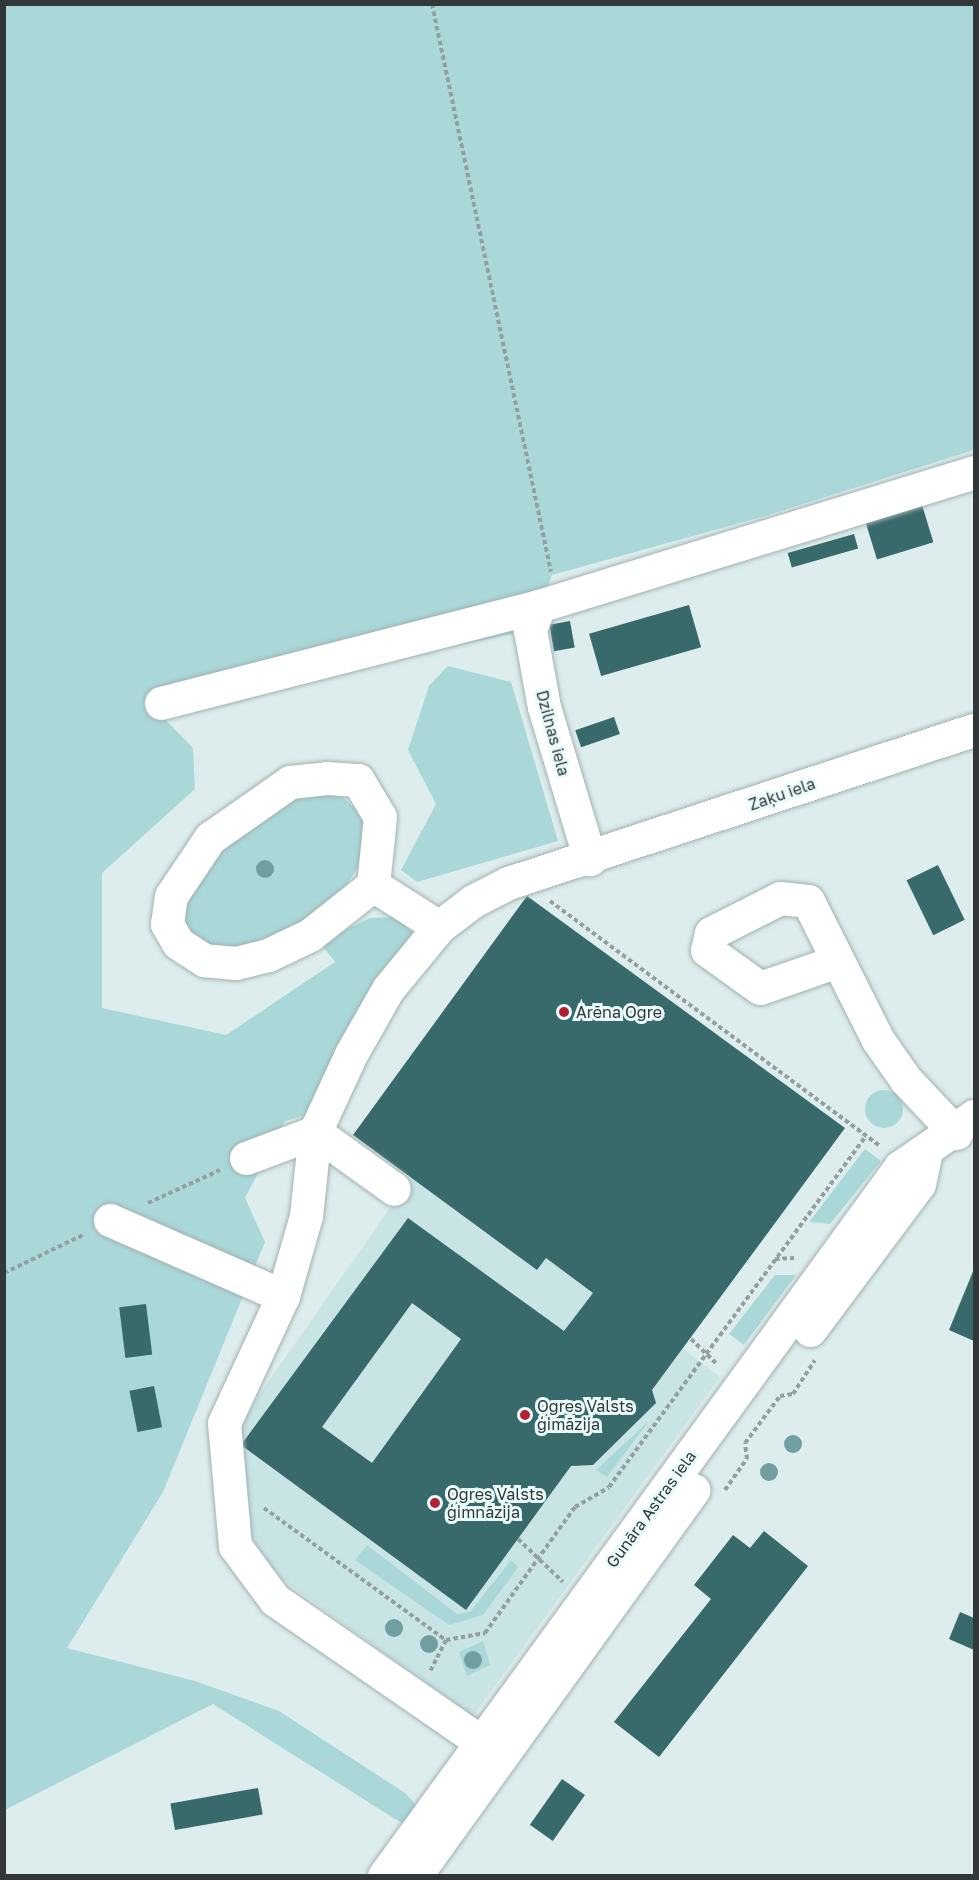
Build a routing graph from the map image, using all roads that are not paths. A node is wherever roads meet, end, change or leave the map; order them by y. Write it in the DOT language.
graph roads {
  1 [pos="975,472"];
  2 [pos="539,606"];
  3 [pos="161,703"];
  4 [pos="975,730"];
  5 [pos="590,859"];
  6 [pos="373,885"];
  7 [pos="440,927"];
  8 [pos="835,962"];
  9 [pos="965,1125"];
  10 [pos="315,1132"];
  11 [pos="926,1150"];
  12 [pos="246,1158"];
  13 [pos="394,1189"];
  14 [pos="110,1221"];
  15 [pos="283,1296"];
  16 [pos="480,1742"];
  17 [pos="384,1875"];
  18 [pos="415,1875"];
  1 -- 2 [label="street"];
  2 -- 3 [label="street"];
  2 -- 5 [label="street, Dzilnas iela"];
  4 -- 5 [label="street, Zaķu iela"];
  5 -- 7 [label="street, Zaķu iela"];
  6 -- 6 [label="street"];
  6 -- 7 [label="street"];
  7 -- 10 [label="street, Zaķu iela"];
  8 -- 9 [label="street"];
  9 -- 11 [label="street, Gunāra Astras iela"];
  10 -- 12 [label="street"];
  10 -- 13 [label="street"];
  10 -- 15 [label="street"];
  11 -- 16 [label="street, Gunāra Astras iela"];
  11 -- 18 [label="street, Gunāra Astras iela"];
  14 -- 15 [label="street"];
  15 -- 16 [label="street"];
  16 -- 17 [label="street, Gunāra Astras iela"];
}
